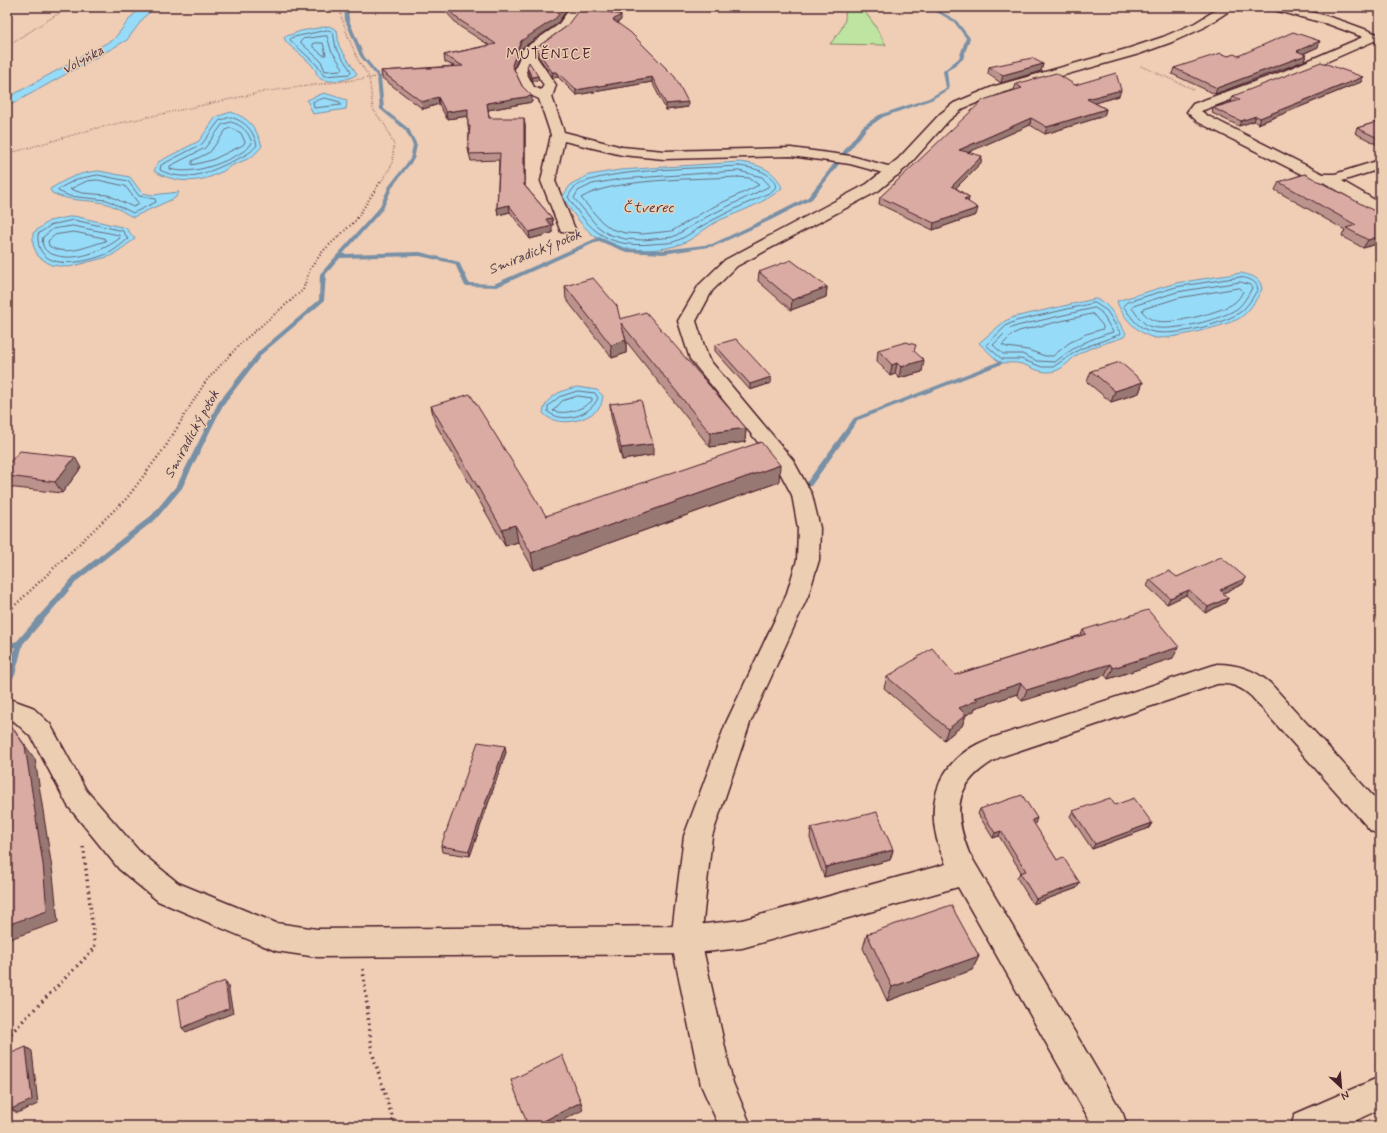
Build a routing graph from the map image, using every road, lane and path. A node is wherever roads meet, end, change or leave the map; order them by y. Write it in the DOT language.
graph roads {
  1 [pos="69,7"];
  2 [pos="341,7"];
  3 [pos="577,7"];
  4 [pos="1229,7"];
  5 [pos="1274,7"];
  6 [pos="1376,38"];
  7 [pos="7,46"];
  8 [pos="528,52"];
  9 [pos="1134,68"];
  10 [pos="384,76"];
  11 [pos="369,77"];
  12 [pos="545,97"];
  13 [pos="1217,100"];
  14 [pos="558,135"];
  15 [pos="7,154"];
  16 [pos="1380,164"];
  17 [pos="894,172"];
  18 [pos="1328,179"];
  19 [pos="1380,209"];
  20 [pos="567,229"];
  21 [pos="7,612"];
  22 [pos="15,711"];
  23 [pos="1380,824"];
  24 [pos="82,837"];
  25 [pos="964,872"];
  26 [pos="686,940"];
  27 [pos="360,942"];
  28 [pos="7,1037"];
  29 [pos="1380,1093"];
  30 [pos="395,1126"];
  31 [pos="735,1126"];
  32 [pos="1111,1126"];
  33 [pos="1307,1126"];
  1 -- 7 [label="path"];
  2 -- 11 [label="path"];
  3 -- 8 [label="street"];
  4 -- 17 [label="street"];
  5 -- 6 [label="street"];
  6 -- 13 [label="street"];
  8 -- 12 [label="street"];
  8 -- 12 [label="street"];
  9 -- 13 [label="path"];
  10 -- 11 [label="path"];
  11 -- 15 [label="path"];
  11 -- 21 [label="path"];
  12 -- 14 [label="street"];
  13 -- 18 [label="street"];
  14 -- 17 [label="street"];
  14 -- 20 [label="street"];
  16 -- 18 [label="street"];
  17 -- 26 [label="street"];
  18 -- 19 [label="street"];
  22 -- 27 [label="street"];
  23 -- 25 [label="street"];
  24 -- 28 [label="path"];
  25 -- 26 [label="street"];
  25 -- 32 [label="street"];
  26 -- 27 [label="street"];
  26 -- 31 [label="street"];
  27 -- 30 [label="path"];
  29 -- 33 [label="street"];
}
